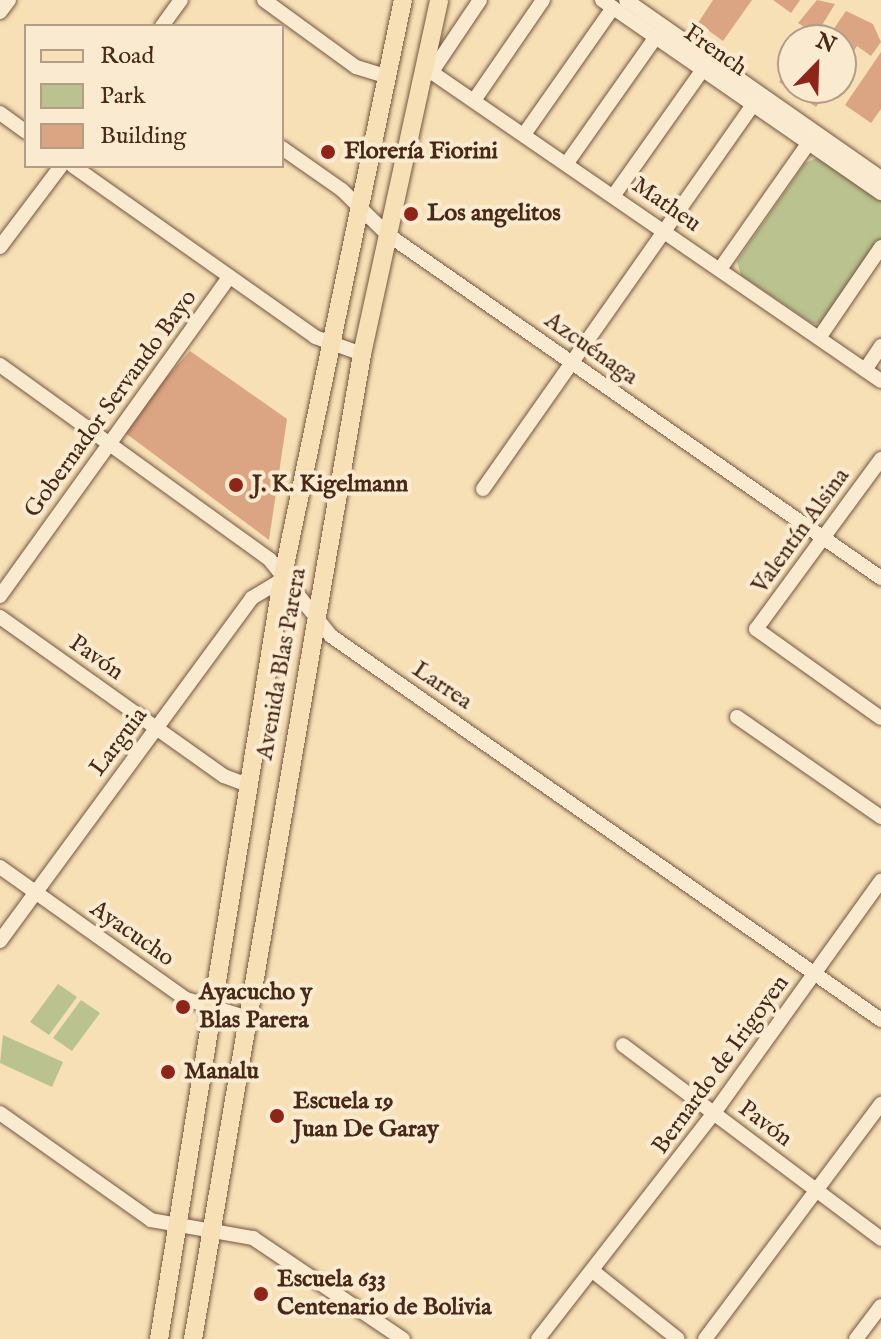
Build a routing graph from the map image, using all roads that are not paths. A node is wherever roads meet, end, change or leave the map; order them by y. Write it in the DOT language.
graph roads {
  1 [pos="9,0"];
  2 [pos="181,0"];
  3 [pos="264,0"];
  4 [pos="403,0"];
  5 [pos="439,0"];
  6 [pos="480,0"];
  7 [pos="543,0"];
  8 [pos="614,3"];
  9 [pos="0,12"];
  10 [pos="163,24"];
  11 [pos="656,37"];
  12 [pos="707,65"];
  13 [pos="428,68"];
  14 [pos="388,77"];
  15 [pos="475,99"];
  16 [pos="753,105"];
  17 [pos="0,113"];
  18 [pos="24,131"];
  19 [pos="525,133"];
  20 [pos="812,138"];
  21 [pos="284,150"];
  22 [pos="567,163"];
  23 [pos="59,168"];
  24 [pos="76,168"];
  25 [pos="881,178"];
  26 [pos="881,193"];
  27 [pos="614,195"];
  28 [pos="358,205"];
  29 [pos="667,232"];
  30 [pos="387,234"];
  31 [pos="1,244"];
  32 [pos="881,247"];
  33 [pos="720,269"];
  34 [pos="229,277"];
  35 [pos="819,338"];
  36 [pos="328,343"];
  37 [pos="881,346"];
  38 [pos="362,354"];
  39 [pos="0,365"];
  40 [pos="576,366"];
  41 [pos="865,370"];
  42 [pos="881,381"];
  43 [pos="109,444"];
  44 [pos="881,459"];
  45 [pos="483,489"];
  46 [pos="824,538"];
  47 [pos="881,578"];
  48 [pos="282,580"];
  49 [pos="0,596"];
  50 [pos="0,617"];
  51 [pos="313,621"];
  52 [pos="737,717"];
  53 [pos="881,718"];
  54 [pos="157,728"];
  55 [pos="248,785"];
  56 [pos="881,817"];
  57 [pos="0,867"];
  58 [pos="881,881"];
  59 [pos="35,892"];
  60 [pos="0,941"];
  61 [pos="815,974"];
  62 [pos="212,1009"];
  63 [pos="248,1018"];
  64 [pos="881,1020"];
  65 [pos="623,1045"];
  66 [pos="881,1104"];
  67 [pos="0,1113"];
  68 [pos="714,1113"];
  69 [pos="816,1190"];
  70 [pos="176,1228"];
  71 [pos="211,1230"];
  72 [pos="881,1239"];
  73 [pos="594,1272"];
  74 [pos="881,1306"];
  75 [pos="159,1339"];
  76 [pos="193,1339"];
  77 [pos="403,1339"];
  78 [pos="538,1339"];
  79 [pos="678,1339"];
  80 [pos="705,1339"];
  81 [pos="856,1339"];
  1 -- 9 [label="street"];
  2 -- 10 [label="street"];
  3 -- 14 [label="street"];
  4 -- 14 [label="main road, Avenida Blas Parera"];
  5 -- 13 [label="main road, Avenida Blas Parera"];
  6 -- 13 [label="street"];
  7 -- 15 [label="street"];
  8 -- 11 [label="street, French"];
  8 -- 12 [label="street, French"];
  8 -- 19 [label="street"];
  11 -- 12 [label="street, French"];
  11 -- 22 [label="street"];
  12 -- 16 [label="street, French"];
  12 -- 20 [label="street, French"];
  12 -- 27 [label="street"];
  13 -- 15 [label="street, Matheu"];
  13 -- 30 [label="main road, Avenida Blas Parera"];
  14 -- 28 [label="main road, Avenida Blas Parera"];
  15 -- 19 [label="street, Matheu"];
  16 -- 20 [label="street, French"];
  16 -- 29 [label="street"];
  17 -- 18 [label="street"];
  19 -- 22 [label="street, Matheu"];
  20 -- 25 [label="street, French"];
  20 -- 26 [label="street, French"];
  20 -- 33 [label="street"];
  21 -- 28 [label="street, Azcuénaga"];
  22 -- 27 [label="street, Matheu"];
  23 -- 31 [label="street"];
  24 -- 34 [label="street"];
  27 -- 29 [label="street, Matheu"];
  28 -- 30 [label="street, Azcuénaga"];
  28 -- 36 [label="main road, Avenida Blas Parera"];
  29 -- 33 [label="street, Matheu"];
  29 -- 40 [label="street"];
  30 -- 38 [label="main road, Avenida Blas Parera"];
  30 -- 40 [label="street, Azcuénaga"];
  32 -- 35 [label="street"];
  33 -- 35 [label="street, Matheu"];
  34 -- 36 [label="street"];
  34 -- 43 [label="street, Gobernador Servando Bayo"];
  35 -- 41 [label="street, Matheu"];
  36 -- 38 [label="street"];
  36 -- 48 [label="main road, Avenida Blas Parera"];
  37 -- 41 [label="street"];
  38 -- 51 [label="main road, Avenida Blas Parera"];
  39 -- 43 [label="street, Larrea"];
  40 -- 45 [label="street"];
  40 -- 46 [label="street, Azcuénaga"];
  41 -- 42 [label="street, Matheu"];
  43 -- 48 [label="street, Larrea"];
  43 -- 49 [label="street, Gobernador Servando Bayo"];
  44 -- 46 [label="street, Valentín Alsina"];
  46 -- 47 [label="street, Azcuénaga"];
  46 -- 53 [label="street, Valentín Alsina"];
  48 -- 51 [label="street, Larrea"];
  48 -- 54 [label="street, Larguia"];
  48 -- 55 [label="main road, Avenida Blas Parera"];
  50 -- 54 [label="street, Pavón"];
  51 -- 61 [label="street, Larrea"];
  51 -- 63 [label="main road, Avenida Blas Parera"];
  52 -- 56 [label="street"];
  54 -- 55 [label="street, Pavón"];
  54 -- 59 [label="street, Larguia"];
  55 -- 62 [label="main road, Avenida Blas Parera"];
  57 -- 59 [label="street, Ayacucho"];
  58 -- 61 [label="street, Bernardo de Irigoyen"];
  59 -- 60 [label="street, Larguia"];
  59 -- 62 [label="street, Ayacucho"];
  61 -- 64 [label="street, Larrea"];
  61 -- 68 [label="street, Bernardo de Irigoyen"];
  62 -- 63 [label="street, Ayacucho"];
  62 -- 70 [label="main road, Avenida Blas Parera"];
  63 -- 71 [label="main road, Avenida Blas Parera"];
  65 -- 68 [label="street, Pavón"];
  66 -- 69 [label="street"];
  67 -- 70 [label="street"];
  68 -- 69 [label="street, Pavón"];
  68 -- 73 [label="street, Bernardo de Irigoyen"];
  69 -- 72 [label="street, Pavón"];
  69 -- 80 [label="street"];
  70 -- 71 [label="street"];
  70 -- 75 [label="main road, Avenida Blas Parera"];
  71 -- 76 [label="main road, Avenida Blas Parera"];
  71 -- 77 [label="street"];
  73 -- 78 [label="street, Bernardo de Irigoyen"];
  73 -- 79 [label="street"];
  74 -- 81 [label="street"];
}
